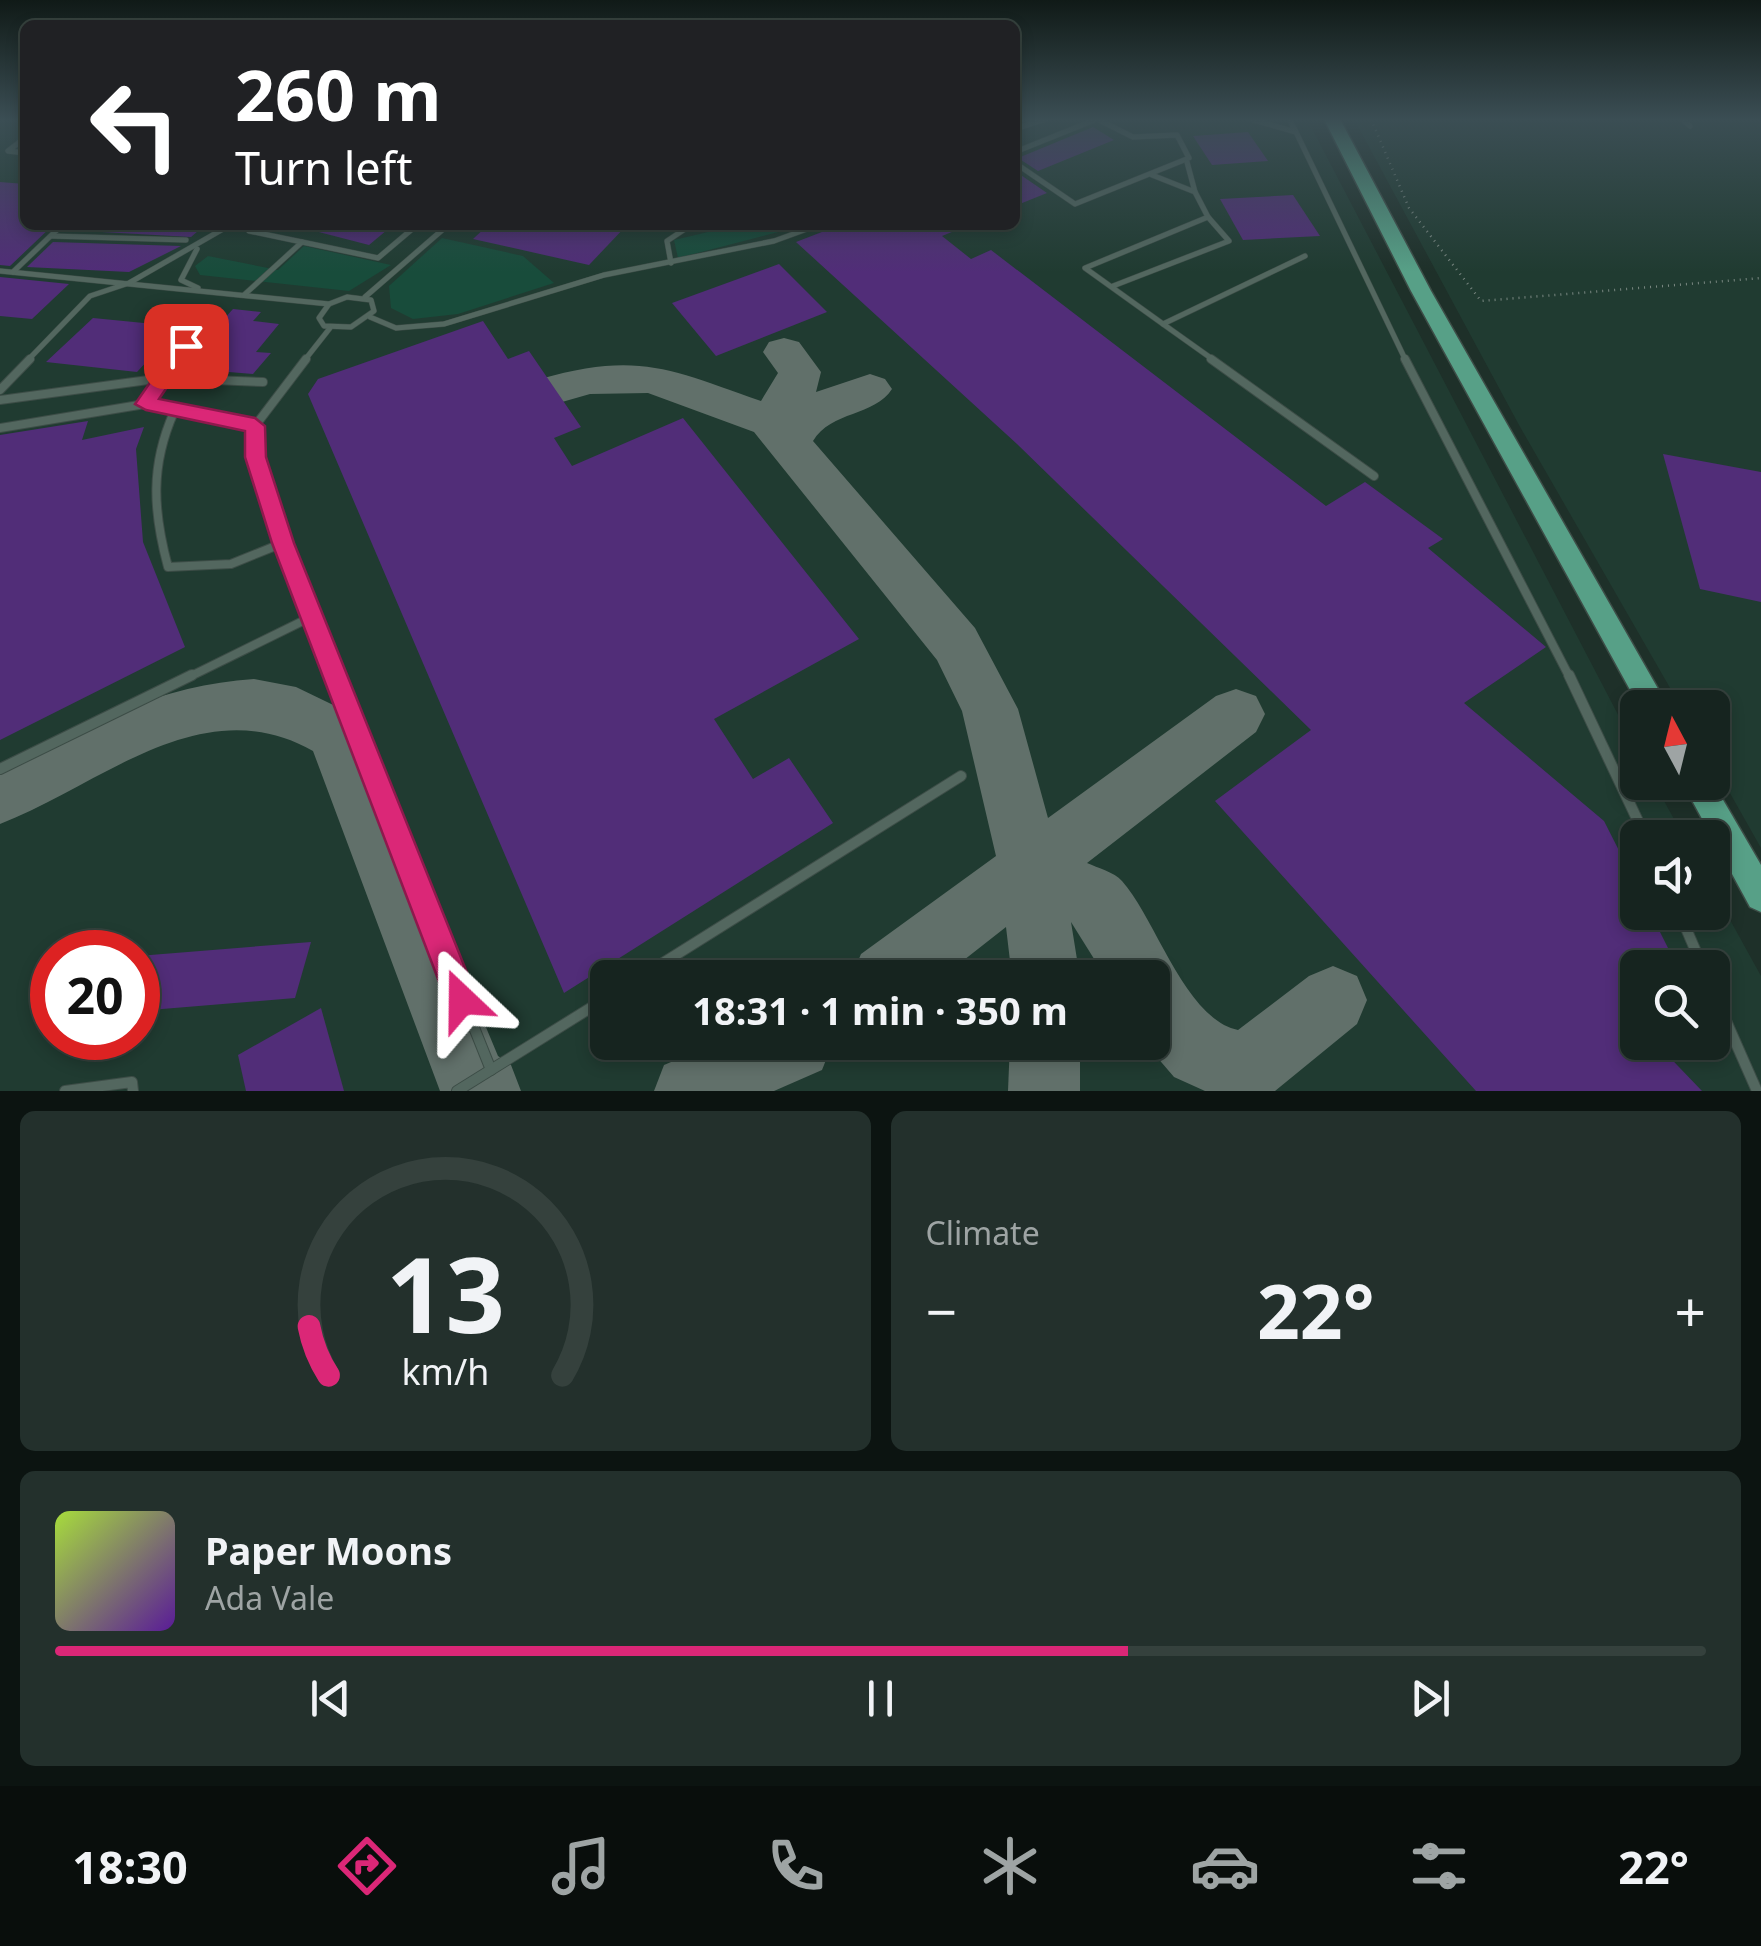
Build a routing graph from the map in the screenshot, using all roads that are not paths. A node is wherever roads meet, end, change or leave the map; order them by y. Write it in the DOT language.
graph roads {
  1 [pos="1026,170"];
  2 [pos="1165,170"];
  3 [pos="1188,170"];
  4 [pos="1314,170"];
  5 [pos="1358,170"];
  6 [pos="1152,175"];
  7 [pos="1195,192"];
  8 [pos="1208,217"];
  9 [pos="57,230"];
  10 [pos="222,230"];
  11 [pos="250,230"];
  12 [pos="412,230"];
  13 [pos="442,230"];
  14 [pos="684,230"];
  15 [pos="805,230"];
  16 [pos="51,236"];
  17 [pos="212,237"];
  18 [pos="186,240"];
  19 [pos="302,242"];
  20 [pos="1305,256"];
  21 [pos="671,263"];
  22 [pos="0,271"];
  23 [pos="12,272"];
  24 [pos="129,283"];
  25 [pos="1113,286"];
  26 [pos="208,291"];
  27 [pos="244,295"];
  28 [pos="365,297"];
  29 [pos="329,304"];
  30 [pos="370,317"];
  31 [pos="1164,324"];
  32 [pos="330,328"];
  33 [pos="186,346"];
  34 [pos="163,378"];
  35 [pos="264,382"];
  36 [pos="0,390"];
  37 [pos="0,400"];
  38 [pos="146,404"];
  39 [pos="174,412"];
  40 [pos="255,426"];
  41 [pos="0,428"];
  42 [pos="1374,476"];
  43 [pos="283,543"];
  44 [pos="311,617"];
  45 [pos="1645,690"];
  46 [pos="0,770"];
  47 [pos="962,776"];
  48 [pos="1707,800"];
  49 [pos="1638,820"];
  50 [pos="1761,896"];
  51 [pos="668,960"];
  52 [pos="590,1009"];
  53 [pos="1730,1030"];
  54 [pos="491,1070"];
  55 [pos="65,1091"];
  56 [pos="132,1091"];
  57 [pos="457,1091"];
  58 [pos="1757,1091"];
  1 -- 6 [label="lane"];
  2 -- 6 [label="lane"];
  3 -- 7 [label="lane"];
  4 -- 49 [label="lane"];
  5 -- 45 [label="highway"];
  6 -- 7 [label="lane"];
  7 -- 8 [label="lane"];
  8 -- 25 [label="lane"];
  8 -- 25 [label="lane"];
  9 -- 16 [label="lane"];
  10 -- 17 [label="lane"];
  11 -- 19 [label="lane"];
  12 -- 19 [label="lane"];
  13 -- 28 [label="lane"];
  14 -- 21 [label="lane"];
  15 -- 21 [label="lane"];
  16 -- 18 [label="lane"];
  16 -- 23 [label="lane"];
  17 -- 24 [label="lane"];
  17 -- 26 [label="lane"];
  19 -- 27 [label="lane"];
  20 -- 31 [label="lane"];
  21 -- 30 [label="lane"];
  22 -- 23 [label="lane"];
  23 -- 24 [label="lane"];
  24 -- 26 [label="lane"];
  24 -- 36 [label="lane"];
  25 -- 31 [label="lane"];
  26 -- 27 [label="lane"];
  27 -- 29 [label="lane"];
  28 -- 29 [label="lane"];
  28 -- 30 [label="lane"];
  29 -- 32 [label="lane"];
  30 -- 32 [label="lane"];
  31 -- 42 [label="lane"];
  32 -- 40 [label="lane"];
  33 -- 34 [label="lane"];
  34 -- 35 [label="lane"];
  34 -- 37 [label="lane"];
  34 -- 38 [label="lane"];
  38 -- 39 [label="lane"];
  38 -- 41 [label="lane"];
  39 -- 40 [label="lane"];
  39 -- 43 [label="lane"];
  40 -- 43 [label="lane"];
  43 -- 44 [label="lane"];
  44 -- 46 [label="lane"];
  44 -- 54 [label="lane"];
  47 -- 51 [label="lane"];
  48 -- 50 [label="highway"];
  52 -- 54 [label="lane"];
  53 -- 58 [label="lane"];
  54 -- 57 [label="lane"];
  55 -- 56 [label="lane"];
}
